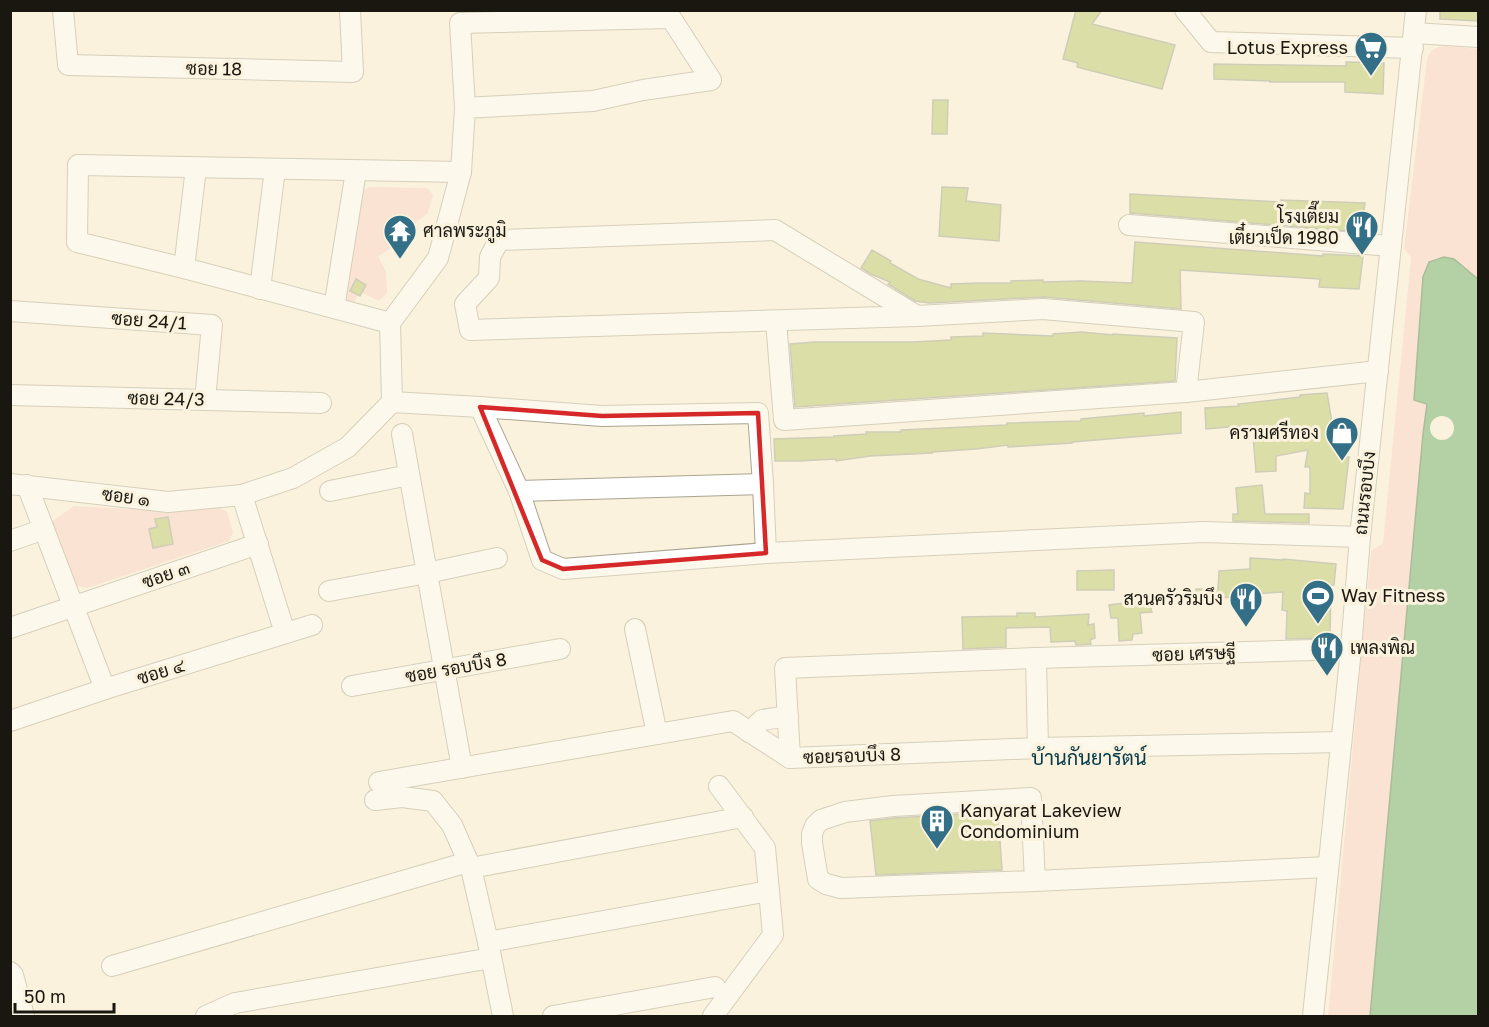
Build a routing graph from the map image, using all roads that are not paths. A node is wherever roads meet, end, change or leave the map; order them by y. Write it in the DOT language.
graph roads {
  1 [pos="63,10"];
  2 [pos="350,10"];
  3 [pos="1185,10"];
  4 [pos="1416,10"];
  5 [pos="1479,37"];
  6 [pos="1414,41"];
  7 [pos="465,108"];
  8 [pos="196,168"];
  9 [pos="275,169"];
  10 [pos="356,171"];
  11 [pos="461,172"];
  12 [pos="1129,225"];
  13 [pos="1391,246"];
  14 [pos="184,268"];
  15 [pos="260,289"];
  16 [pos="334,308"];
  17 [pos="10,311"];
  18 [pos="917,316"];
  19 [pos="776,321"];
  20 [pos="390,323"];
  21 [pos="1377,371"];
  22 [pos="1186,392"];
  23 [pos="10,395"];
  24 [pos="205,400"];
  25 [pos="392,402"];
  26 [pos="321,403"];
  27 [pos="480,407"];
  28 [pos="402,434"];
  29 [pos="409,475"];
  30 [pos="19,484"];
  31 [pos="763,484"];
  32 [pos="330,491"];
  33 [pos="519,491"];
  34 [pos="242,495"];
  35 [pos="44,529"];
  36 [pos="1360,537"];
  37 [pos="10,541"];
  38 [pos="258,544"];
  39 [pos="766,553"];
  40 [pos="497,558"];
  41 [pos="427,573"];
  42 [pos="329,591"];
  43 [pos="73,607"];
  44 [pos="312,625"];
  45 [pos="10,628"];
  46 [pos="635,629"];
  47 [pos="285,633"];
  48 [pos="560,649"];
  49 [pos="1351,650"];
  50 [pos="1036,658"];
  51 [pos="444,670"];
  52 [pos="352,686"];
  53 [pos="105,689"];
  54 [pos="788,716"];
  55 [pos="10,721"];
  56 [pos="749,732"];
  57 [pos="657,734"];
  58 [pos="1341,742"];
  59 [pos="1038,748"];
  60 [pos="790,758"];
  61 [pos="462,768"];
  62 [pos="719,786"];
  63 [pos="743,817"];
  64 [pos="470,865"];
  65 [pos="1328,867"];
  66 [pos="1035,881"];
  67 [pos="769,891"];
  68 [pos="489,950"];
  69 [pos="112,966"];
  70 [pos="10,972"];
  71 [pos="716,987"];
  72 [pos="24,1017"];
  73 [pos="206,1017"];
  74 [pos="502,1017"];
  75 [pos="553,1017"];
  76 [pos="712,1017"];
  77 [pos="1313,1017"];
  1 -- 2 [label="street, ซอย 18"];
  3 -- 6 [label="street"];
  4 -- 6 [label="street, ถนนรอบบึง"];
  5 -- 6 [label="street"];
  6 -- 13 [label="street, ถนนรอบบึง"];
  7 -- 7 [label="street"];
  7 -- 11 [label="street"];
  8 -- 9 [label="street"];
  8 -- 14 [label="street"];
  8 -- 14 [label="street"];
  9 -- 10 [label="street"];
  9 -- 15 [label="street"];
  10 -- 11 [label="street"];
  10 -- 16 [label="street"];
  11 -- 20 [label="street"];
  12 -- 13 [label="street"];
  13 -- 21 [label="street, ถนนรอบบึง"];
  14 -- 15 [label="street"];
  15 -- 16 [label="street"];
  16 -- 20 [label="street"];
  17 -- 24 [label="street, ซอย 24/1"];
  18 -- 19 [label="street"];
  18 -- 19 [label="street"];
  18 -- 22 [label="street"];
  19 -- 22 [label="street"];
  20 -- 25 [label="street"];
  21 -- 22 [label="street"];
  21 -- 36 [label="street, ถนนรอบบึง"];
  23 -- 24 [label="street, ซอย 24/3"];
  24 -- 26 [label="street, ซอย 24/3"];
  25 -- 27 [label="street"];
  25 -- 34 [label="street, ซอย ๑"];
  27 -- 31 [label="street"];
  27 -- 33 [label="street"];
  28 -- 29 [label="street"];
  29 -- 32 [label="street"];
  29 -- 41 [label="street"];
  30 -- 34 [label="street, ซอย ๑"];
  30 -- 35 [label="street"];
  31 -- 33 [label="street"];
  31 -- 39 [label="street"];
  33 -- 39 [label="street"];
  34 -- 38 [label="street"];
  35 -- 37 [label="street"];
  35 -- 43 [label="street"];
  36 -- 39 [label="street"];
  36 -- 49 [label="street, ถนนรอบบึง"];
  38 -- 43 [label="street, ซอย ๓"];
  38 -- 47 [label="street"];
  40 -- 41 [label="street"];
  41 -- 42 [label="street"];
  41 -- 51 [label="street"];
  43 -- 45 [label="street, ซอย ๓"];
  43 -- 53 [label="street"];
  44 -- 47 [label="street, ซอย ๔"];
  46 -- 57 [label="street"];
  47 -- 53 [label="street, ซอย ๔"];
  48 -- 51 [label="street, ซอย รอบบึง 8"];
  49 -- 50 [label="street, ซอย เศรษฐี"];
  49 -- 58 [label="street, ถนนรอบบึง"];
  50 -- 54 [label="street, ซอย เศรษฐี"];
  50 -- 59 [label="street"];
  51 -- 52 [label="street, ซอย รอบบึง 8"];
  51 -- 61 [label="street"];
  53 -- 55 [label="street, ซอย ๔"];
  54 -- 56 [label="street"];
  54 -- 60 [label="street"];
  56 -- 57 [label="street, ซอยรอบบึง 8"];
  56 -- 60 [label="street, ซอยรอบบึง 8"];
  57 -- 61 [label="street, ซอยรอบบึง 8"];
  58 -- 59 [label="street, ซอยรอบบึง 8"];
  58 -- 65 [label="street, ถนนรอบบึง"];
  59 -- 60 [label="street, ซอยรอบบึง 8"];
  61 -- 64 [label="street, ซอยรอบบึง 8"];
  62 -- 63 [label="street"];
  63 -- 64 [label="street"];
  63 -- 67 [label="street"];
  64 -- 68 [label="street"];
  64 -- 69 [label="street"];
  65 -- 66 [label="street"];
  65 -- 77 [label="street, ถนนรอบบึง"];
  66 -- 66 [label="street"];
  67 -- 68 [label="street"];
  67 -- 76 [label="street"];
  68 -- 73 [label="street"];
  68 -- 74 [label="street"];
  70 -- 72 [label="street"];
  71 -- 75 [label="street"];
}
